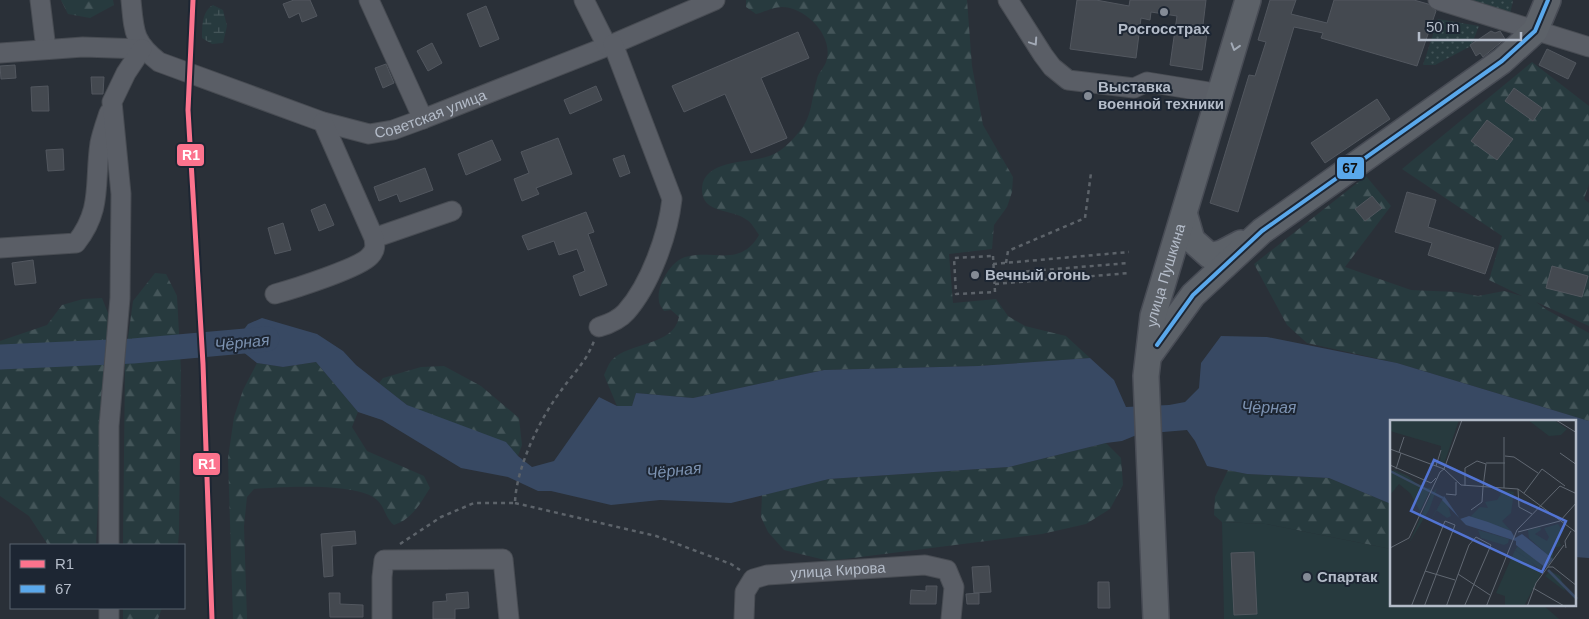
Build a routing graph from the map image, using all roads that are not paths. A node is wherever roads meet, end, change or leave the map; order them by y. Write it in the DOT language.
graph roads {
  1 [pos="40,0"];
  2 [pos="131,0"];
  3 [pos="369,0"];
  4 [pos="584,0"];
  5 [pos="715,0"];
  6 [pos="1008,0"];
  7 [pos="1248,0"];
  8 [pos="1438,0"];
  9 [pos="1548,0"];
  10 [pos="1535,30"];
  11 [pos="610,45"];
  12 [pos="1589,48"];
  13 [pos="46,49"];
  14 [pos="142,49"];
  15 [pos="0,53"];
  16 [pos="1221,94"];
  17 [pos="112,102"];
  18 [pos="423,119"];
  19 [pos="323,122"];
  20 [pos="452,211"];
  21 [pos="1185,216"];
  22 [pos="1262,231"];
  23 [pos="374,238"];
  24 [pos="0,248"];
  25 [pos="275,294"];
  26 [pos="599,327"];
  27 [pos="1148,365"];
  28 [pos="109,544"];
  29 [pos="382,619"];
  30 [pos="509,619"];
  31 [pos="744,619"];
  32 [pos="951,619"];
  33 [pos="1156,619"];
  1 -- 13 [label="street"];
  2 -- 14 [label="street"];
  3 -- 18 [label="street"];
  4 -- 11 [label="street"];
  5 -- 11 [label="street, Советская улица"];
  6 -- 16 [label="street, one-way"];
  7 -- 16 [label="main road, улица Пушкина, one-way"];
  8 -- 10 [label="street"];
  9 -- 10 [label="main road"];
  10 -- 12 [label="street"];
  10 -- 22 [label="main road"];
  11 -- 18 [label="street, Советская улица"];
  11 -- 26 [label="street"];
  13 -- 14 [label="street"];
  13 -- 15 [label="street"];
  14 -- 17 [label="street"];
  14 -- 19 [label="street, Советская улица"];
  16 -- 21 [label="main road, улица Пушкина"];
  17 -- 24 [label="street"];
  17 -- 28 [label="street"];
  18 -- 19 [label="street, Советская улица"];
  19 -- 23 [label="street"];
  20 -- 23 [label="street"];
  21 -- 22 [label="main road"];
  21 -- 27 [label="main road, улица Пушкина"];
  22 -- 27 [label="main road"];
  23 -- 25 [label="street"];
  27 -- 33 [label="main road, улица Пушкина"];
  29 -- 30 [label="street"];
  31 -- 32 [label="street, улица Кирова"];
}
